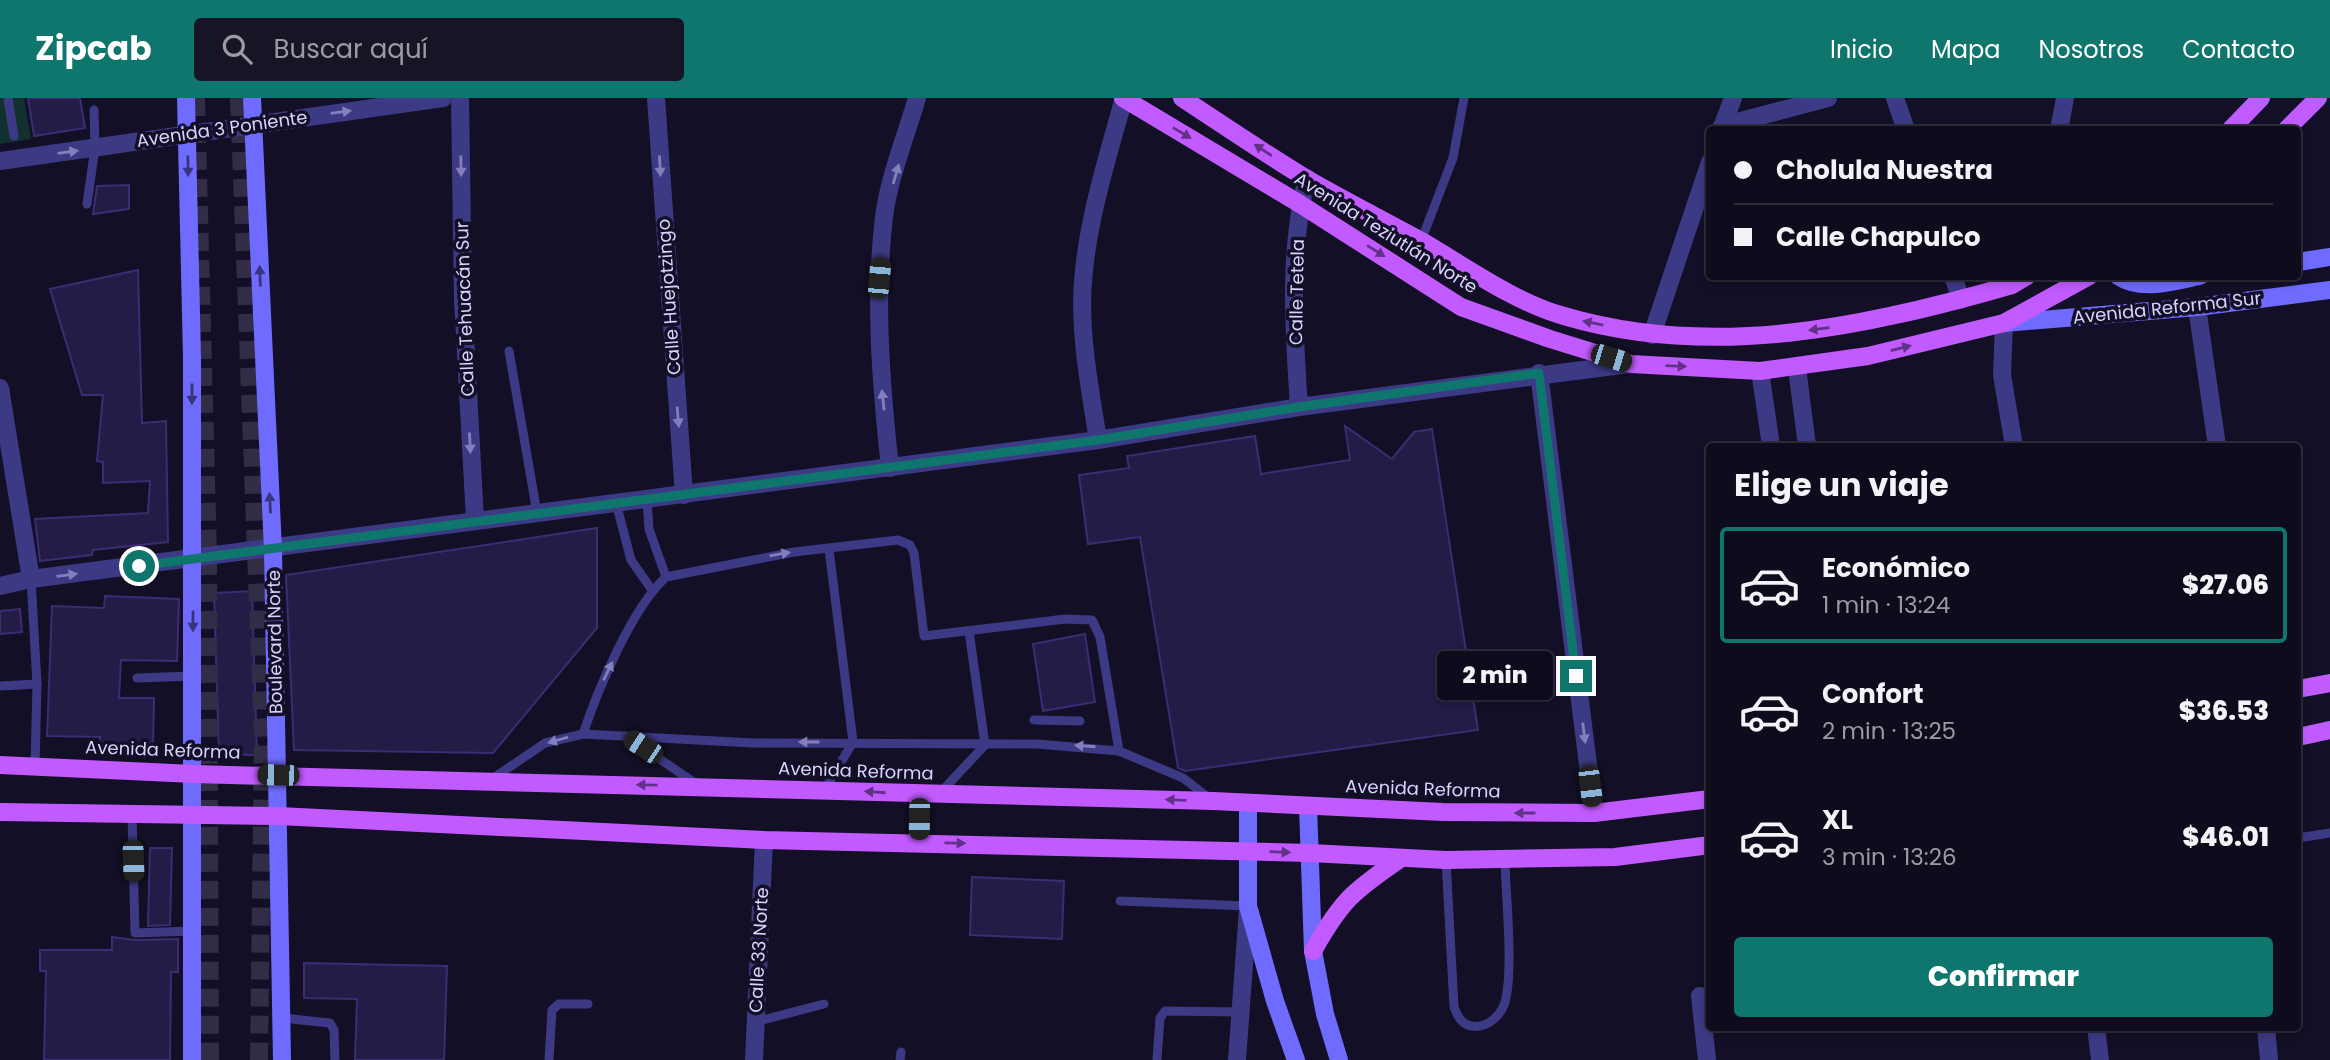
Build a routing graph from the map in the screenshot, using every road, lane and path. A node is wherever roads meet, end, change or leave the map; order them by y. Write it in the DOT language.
graph roads {
  1 [pos="8,98"];
  2 [pos="186,98"];
  3 [pos="252,98"];
  4 [pos="443,98"];
  5 [pos="460,98"];
  6 [pos="656,98"];
  7 [pos="917,98"];
  8 [pos="1123,98"];
  9 [pos="1182,98"];
  10 [pos="1464,98"];
  11 [pos="1733,98"];
  12 [pos="1828,98"];
  13 [pos="1895,98"];
  14 [pos="2065,98"];
  15 [pos="2261,98"];
  16 [pos="2318,98"];
  17 [pos="94,110"];
  18 [pos="254,124"];
  19 [pos="1722,126"];
  20 [pos="1728,126"];
  21 [pos="1905,126"];
  22 [pos="2060,126"];
  23 [pos="2234,126"];
  24 [pos="2290,126"];
  25 [pos="187,133"];
  26 [pos="14,136"];
  27 [pos="95,148"];
  28 [pos="0,161"];
  29 [pos="1706,174"];
  30 [pos="1307,178"];
  31 [pos="87,204"];
  32 [pos="1300,204"];
  33 [pos="1421,241"];
  34 [pos="2330,257"];
  35 [pos="2301,261"];
  36 [pos="1954,280"];
  37 [pos="2015,280"];
  38 [pos="2082,280"];
  39 [pos="2124,280"];
  40 [pos="2176,280"];
  41 [pos="2330,290"];
  42 [pos="1961,300"];
  43 [pos="2197,307"];
  44 [pos="2004,323"];
  45 [pos="1652,335"];
  46 [pos="509,351"];
  47 [pos="1631,364"];
  48 [pos="1797,368"];
  49 [pos="1760,371"];
  50 [pos="1539,373"];
  51 [pos="0,388"];
  52 [pos="1299,407"];
  53 [pos="1098,440"];
  54 [pos="1771,443"];
  55 [pos="1807,443"];
  56 [pos="2013,443"];
  57 [pos="2217,443"];
  58 [pos="890,468"];
  59 [pos="684,495"];
  60 [pos="646,499"];
  61 [pos="616,503"];
  62 [pos="537,513"];
  63 [pos="475,520"];
  64 [pos="829,549"];
  65 [pos="273,550"];
  66 [pos="193,560"];
  67 [pos="666,577"];
  68 [pos="31,579"];
  69 [pos="0,586"];
  70 [pos="652,590"];
  71 [pos="969,631"];
  72 [pos="194,676"];
  73 [pos="137,678"];
  74 [pos="2330,683"];
  75 [pos="37,684"];
  76 [pos="0,686"];
  77 [pos="2301,688"];
  78 [pos="1034,720"];
  79 [pos="1080,721"];
  80 [pos="2330,730"];
  81 [pos="583,734"];
  82 [pos="624,735"];
  83 [pos="2301,736"];
  84 [pos="853,742"];
  85 [pos="985,745"];
  86 [pos="1119,751"];
  87 [pos="0,765"];
  88 [pos="35,766"];
  89 [pos="194,774"];
  90 [pos="278,775"];
  91 [pos="489,782"];
  92 [pos="700,786"];
  93 [pos="825,789"];
  94 [pos="928,795"];
  95 [pos="1706,799"];
  96 [pos="1213,801"];
  97 [pos="1248,803"];
  98 [pos="1308,806"];
  99 [pos="0,811"];
  100 [pos="132,813"];
  101 [pos="1594,813"];
  102 [pos="193,814"];
  103 [pos="279,816"];
  104 [pos="2330,833"];
  105 [pos="2301,838"];
  106 [pos="764,840"];
  107 [pos="918,842"];
  108 [pos="1706,846"];
  109 [pos="1248,851"];
  110 [pos="1310,853"];
  111 [pos="1400,859"];
  112 [pos="1446,860"];
  113 [pos="1505,861"];
  114 [pos="1119,901"];
  115 [pos="1248,906"];
  116 [pos="193,931"];
  117 [pos="1313,951"];
  118 [pos="1700,996"];
  119 [pos="588,1004"];
  120 [pos="824,1004"];
  121 [pos="1240,1012"];
  122 [pos="282,1018"];
  123 [pos="755,1022"];
  124 [pos="2096,1031"];
  125 [pos="2266,1031"];
  126 [pos="1157,1059"];
  127 [pos="192,1060"];
  128 [pos="282,1060"];
  129 [pos="335,1060"];
  130 [pos="549,1060"];
  131 [pos="754,1060"];
  132 [pos="1237,1060"];
  133 [pos="1296,1060"];
  134 [pos="1339,1060"];
  135 [pos="1707,1060"];
  136 [pos="2100,1060"];
  137 [pos="2269,1060"];
  1 -- 26 [label="lane"];
  2 -- 25 [label="main road"];
  3 -- 18 [label="main road, Boulevard Norte"];
  18 -- 4 [label="street, Avenida 3 Poniente, one-way"];
  5 -- 63 [label="street, Calle Tehuacán Sur, one-way"];
  6 -- 59 [label="street, Calle Huejotzingo, one-way"];
  58 -- 7 [label="street, one-way"];
  8 -- 32 [label="main road, Avenida Teziutlán Norte, one-way"];
  8 -- 53 [label="street"];
  30 -- 9 [label="main road, Avenida Teziutlán Norte, one-way"];
  10 -- 33 [label="lane"];
  11 -- 19 [label="street"];
  12 -- 20 [label="street"];
  13 -- 21 [label="street"];
  14 -- 22 [label="street"];
  15 -- 23 [label="main road"];
  16 -- 24 [label="main road"];
  17 -- 27 [label="lane"];
  18 -- 25 [label="street, Avenida 3 Poniente"];
  65 -- 18 [label="main road, Boulevard Norte, one-way"];
  25 -- 27 [label="street, Avenida 3 Poniente"];
  25 -- 66 [label="main road, one-way"];
  28 -- 27 [label="street, Avenida 3 Poniente, one-way"];
  27 -- 31 [label="lane"];
  29 -- 45 [label="street"];
  30 -- 32 [label="street, Calle Tetela"];
  30 -- 33 [label="main road, Avenida Teziutlán Norte"];
  32 -- 47 [label="main road, Avenida Teziutlán Norte, one-way"];
  32 -- 52 [label="street, Calle Tetela"];
  45 -- 33 [label="main road, Avenida Teziutlán Norte, one-way"];
  34 -- 35 [label="main road"];
  36 -- 42 [label="street"];
  37 -- 42 [label="main road, Avenida Teziutlán Norte"];
  38 -- 44 [label="main road, Avenida Teziutlán Norte"];
  39 -- 40 [label="main road, Avenida Reforma Sur"];
  41 -- 43 [label="main road, Avenida Reforma Sur"];
  42 -- 45 [label="main road, Avenida Teziutlán Norte, one-way"];
  43 -- 44 [label="main road, Avenida Reforma Sur"];
  43 -- 57 [label="street"];
  48 -- 44 [label="main road, Avenida Teziutlán Norte, one-way"];
  44 -- 56 [label="street"];
  46 -- 62 [label="lane"];
  47 -- 49 [label="main road, Avenida Teziutlán Norte, one-way"];
  47 -- 50 [label="street"];
  48 -- 49 [label="main road, Avenida Teziutlán Norte"];
  48 -- 55 [label="street"];
  49 -- 54 [label="street"];
  50 -- 52 [label="street"];
  50 -- 101 [label="street, one-way"];
  51 -- 68 [label="street"];
  52 -- 53 [label="street"];
  53 -- 58 [label="street"];
  58 -- 59 [label="street"];
  59 -- 60 [label="street"];
  60 -- 61 [label="street"];
  60 -- 67 [label="lane"];
  61 -- 62 [label="street"];
  61 -- 70 [label="lane"];
  62 -- 63 [label="street"];
  63 -- 65 [label="street"];
  67 -- 64 [label="lane, one-way"];
  64 -- 71 [label="lane"];
  64 -- 84 [label="lane"];
  65 -- 66 [label="street"];
  65 -- 90 [label="main road, Boulevard Norte"];
  68 -- 66 [label="street, one-way"];
  66 -- 72 [label="main road, one-way"];
  67 -- 70 [label="lane"];
  68 -- 69 [label="street"];
  68 -- 75 [label="lane"];
  81 -- 70 [label="lane, one-way"];
  71 -- 85 [label="lane"];
  71 -- 86 [label="lane"];
  72 -- 73 [label="lane"];
  72 -- 89 [label="main road"];
  74 -- 77 [label="main road"];
  75 -- 76 [label="lane"];
  75 -- 88 [label="lane"];
  78 -- 79 [label="lane"];
  80 -- 83 [label="main road"];
  81 -- 82 [label="lane"];
  81 -- 91 [label="lane, one-way"];
  84 -- 82 [label="lane, one-way"];
  82 -- 92 [label="lane"];
  84 -- 85 [label="lane"];
  84 -- 93 [label="lane"];
  86 -- 85 [label="lane, one-way"];
  85 -- 94 [label="lane"];
  86 -- 96 [label="lane"];
  87 -- 88 [label="main road, Avenida Reforma"];
  88 -- 89 [label="main road, Avenida Reforma"];
  89 -- 90 [label="main road, Avenida Reforma"];
  89 -- 102 [label="main road"];
  90 -- 91 [label="main road, Avenida Reforma"];
  90 -- 103 [label="main road, Boulevard Norte"];
  92 -- 91 [label="main road, Avenida Reforma, one-way"];
  92 -- 93 [label="main road, Avenida Reforma"];
  94 -- 93 [label="main road, Avenida Reforma, one-way"];
  96 -- 94 [label="main road, Avenida Reforma, one-way"];
  94 -- 107 [label="main road"];
  95 -- 101 [label="main road, Avenida Reforma"];
  96 -- 97 [label="main road, Avenida Reforma"];
  97 -- 98 [label="main road, Avenida Reforma"];
  97 -- 109 [label="main road"];
  101 -- 98 [label="main road, Avenida Reforma, one-way"];
  98 -- 110 [label="main road"];
  99 -- 100 [label="main road"];
  100 -- 102 [label="main road"];
  100 -- 116 [label="lane"];
  102 -- 103 [label="main road"];
  102 -- 116 [label="main road"];
  103 -- 106 [label="main road"];
  103 -- 122 [label="main road, Boulevard Norte"];
  104 -- 105 [label="lane"];
  106 -- 107 [label="main road"];
  106 -- 123 [label="street, Calle 33 Norte"];
  107 -- 109 [label="main road, one-way"];
  108 -- 113 [label="main road"];
  109 -- 110 [label="main road, one-way"];
  109 -- 115 [label="main road"];
  110 -- 111 [label="main road"];
  110 -- 117 [label="main road"];
  111 -- 112 [label="main road"];
  111 -- 117 [label="main road"];
  112 -- 113 [label="main road"];
  112 -- 113 [label="lane"];
  114 -- 115 [label="lane"];
  115 -- 121 [label="street"];
  115 -- 133 [label="main road"];
  116 -- 127 [label="main road"];
  117 -- 134 [label="main road"];
  118 -- 135 [label="street"];
  119 -- 130 [label="lane"];
  120 -- 123 [label="lane"];
  121 -- 126 [label="lane"];
  121 -- 132 [label="street"];
  122 -- 128 [label="main road, Boulevard Norte"];
  122 -- 129 [label="lane"];
  123 -- 131 [label="street, Calle 33 Norte"];
  124 -- 136 [label="street"];
  125 -- 137 [label="street"];
}
